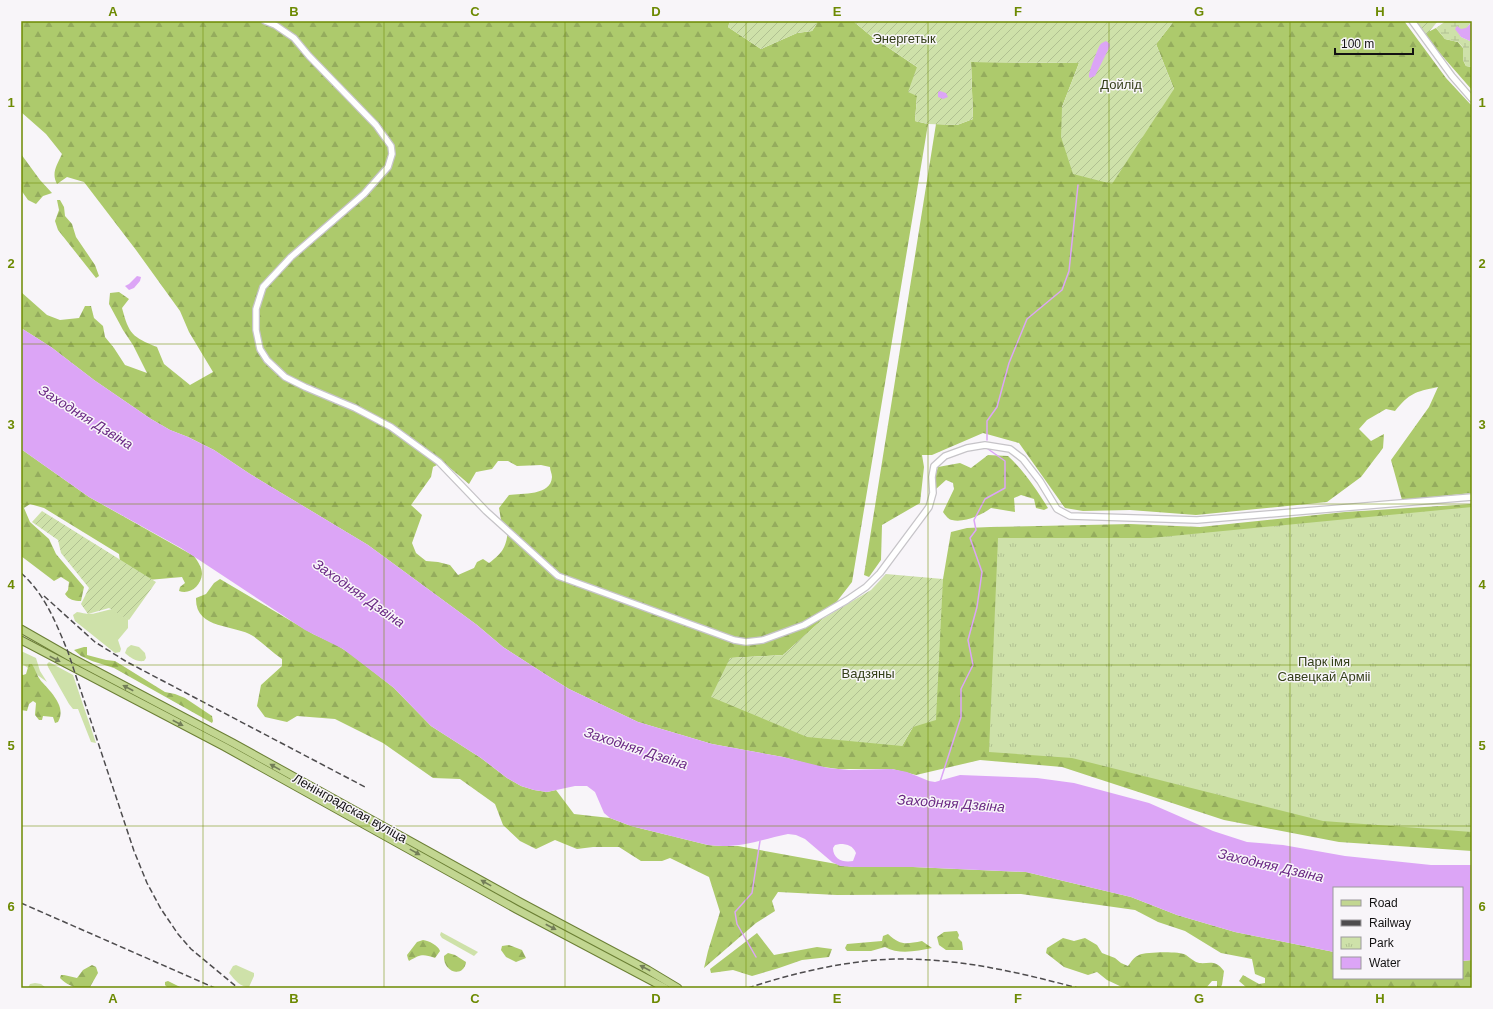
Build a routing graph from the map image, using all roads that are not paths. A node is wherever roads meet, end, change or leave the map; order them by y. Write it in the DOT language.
graph roads {
  1 [pos="265,21"];
  2 [pos="1412,21"];
  3 [pos="1472,99"];
  4 [pos="1472,497"];
  5 [pos="21,629"];
  6 [pos="21,640"];
  7 [pos="665,988"];
  8 [pos="678,988"];
  1 -- 4 [label="street"];
  2 -- 3 [label="street"];
  8 -- 5 [label="main road, Ленінградская вуліца, one-way"];
  6 -- 7 [label="main road, Ленінградская вуліца, one-way"];
}
